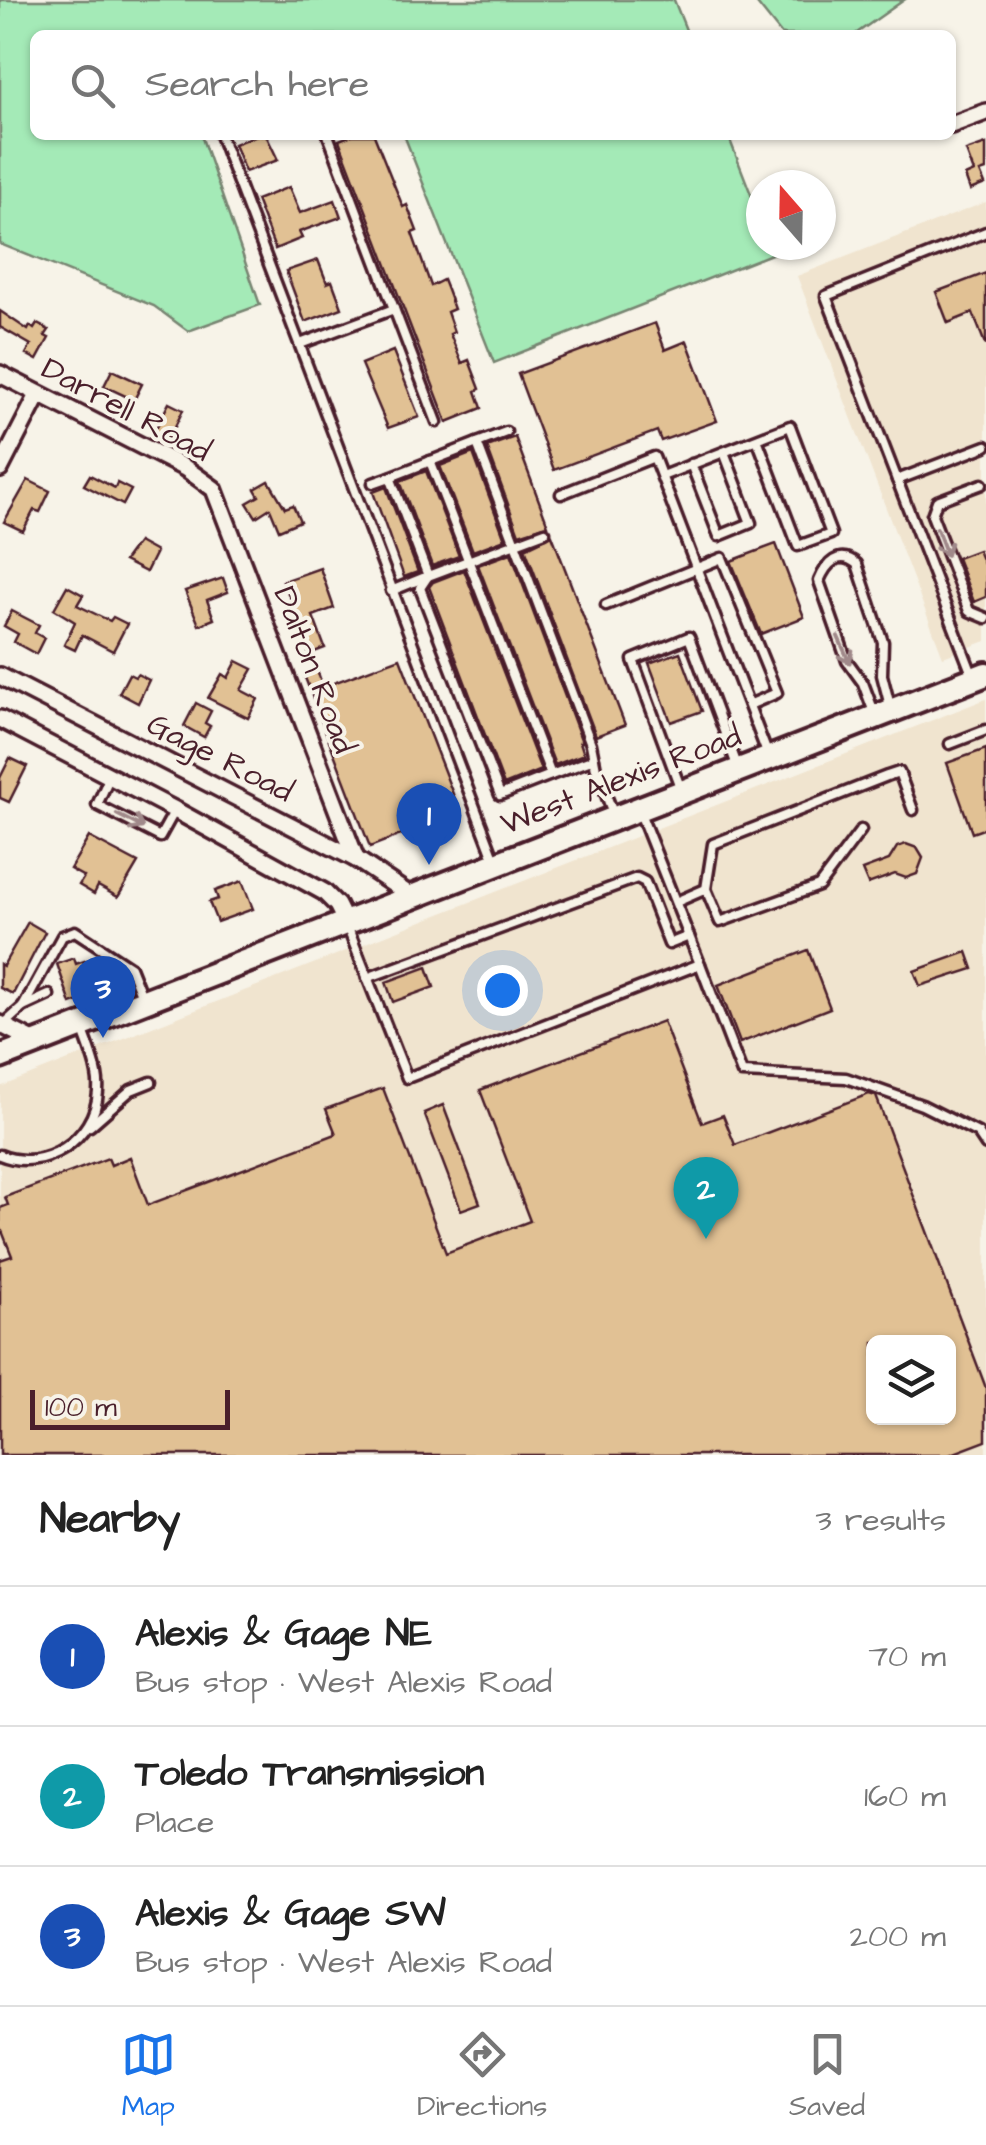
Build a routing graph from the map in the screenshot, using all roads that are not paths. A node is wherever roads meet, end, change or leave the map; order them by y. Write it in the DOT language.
graph roads {
  1 [pos="986,112"];
  2 [pos="956,124"];
  3 [pos="222,140"];
  4 [pos="330,140"];
  5 [pos="986,232"];
  6 [pos="394,309"];
  7 [pos="300,344"];
  8 [pos="0,374"];
  9 [pos="38,395"];
  10 [pos="437,422"];
  11 [pos="506,432"];
  12 [pos="756,439"];
  13 [pos="477,443"];
  14 [pos="986,446"];
  15 [pos="724,452"];
  16 [pos="430,462"];
  17 [pos="691,464"];
  18 [pos="0,469"];
  19 [pos="390,476"];
  20 [pos="662,476"];
  21 [pos="898,480"];
  22 [pos="373,483"];
  23 [pos="982,484"];
  24 [pos="561,494"];
  25 [pos="221,501"];
  26 [pos="545,532"];
  27 [pos="515,543"];
  28 [pos="468,561"];
  29 [pos="697,568"];
  30 [pos="428,576"];
  31 [pos="391,590"];
  32 [pos="606,605"];
  33 [pos="986,618"];
  34 [pos="0,676"];
  35 [pos="980,676"];
  36 [pos="749,705"];
  37 [pos="883,713"];
  38 [pos="0,719"];
  39 [pos="986,730"];
  40 [pos="950,744"];
  41 [pos="769,757"];
  42 [pos="594,759"];
  43 [pos="738,769"];
  44 [pos="551,776"];
  45 [pos="109,778"];
  46 [pos="682,791"];
  47 [pos="638,808"];
  48 [pos="175,810"];
  49 [pos="913,810"];
  50 [pos="615,817"];
  51 [pos="861,830"];
  52 [pos="356,859"];
  53 [pos="496,863"];
  54 [pos="706,888"];
  55 [pos="410,896"];
  56 [pos="676,902"];
  57 [pos="346,922"];
  58 [pos="689,936"];
  59 [pos="700,964"];
  60 [pos="367,978"];
  61 [pos="49,996"];
  62 [pos="143,1001"];
  63 [pos="24,1006"];
  64 [pos="2,1024"];
  65 [pos="81,1026"];
  66 [pos="37,1043"];
  67 [pos="0,1057"];
  68 [pos="150,1082"];
  69 [pos="83,1132"];
  70 [pos="986,1145"];
  71 [pos="0,1155"];
  1 -- 2 [label="street"];
  3 -- 7 [label="lane"];
  4 -- 6 [label="lane"];
  5 -- 21 [label="lane"];
  6 -- 7 [label="lane"];
  6 -- 10 [label="lane"];
  7 -- 31 [label="lane"];
  8 -- 9 [label="street, Darrell Road"];
  9 -- 18 [label="street"];
  9 -- 25 [label="street, Darrell Road"];
  11 -- 13 [label="lane"];
  12 -- 12 [label="lane"];
  12 -- 15 [label="lane"];
  13 -- 16 [label="lane"];
  13 -- 27 [label="lane"];
  14 -- 21 [label="lane"];
  15 -- 17 [label="lane"];
  15 -- 17 [label="lane"];
  16 -- 19 [label="lane"];
  16 -- 28 [label="lane"];
  17 -- 20 [label="lane"];
  19 -- 22 [label="lane"];
  19 -- 30 [label="lane"];
  20 -- 24 [label="lane"];
  20 -- 29 [label="lane"];
  21 -- 35 [label="lane"];
  23 -- 33 [label="lane, one-way"];
  25 -- 52 [label="street, Dalton Road"];
  26 -- 27 [label="lane"];
  27 -- 28 [label="lane"];
  27 -- 42 [label="lane"];
  28 -- 30 [label="lane"];
  28 -- 44 [label="lane"];
  29 -- 32 [label="lane"];
  29 -- 36 [label="lane"];
  29 -- 36 [label="lane"];
  30 -- 31 [label="lane"];
  30 -- 44 [label="lane"];
  31 -- 53 [label="lane"];
  34 -- 52 [label="street, Gage Road"];
  35 -- 37 [label="main road, West Alexis Road"];
  36 -- 41 [label="lane"];
  37 -- 37 [label="lane, one-way"];
  37 -- 41 [label="main road, West Alexis Road"];
  38 -- 45 [label="street, Gage Road"];
  39 -- 40 [label="lane"];
  41 -- 43 [label="main road, West Alexis Road"];
  42 -- 44 [label="lane"];
  42 -- 50 [label="lane"];
  43 -- 46 [label="main road, West Alexis Road"];
  43 -- 46 [label="lane"];
  45 -- 48 [label="street, Gage Road"];
  45 -- 48 [label="lane, one-way"];
  46 -- 47 [label="main road, West Alexis Road"];
  47 -- 50 [label="main road, West Alexis Road"];
  47 -- 56 [label="lane"];
  48 -- 57 [label="street, Gage Road"];
  49 -- 54 [label="lane"];
  50 -- 53 [label="main road, West Alexis Road"];
  51 -- 54 [label="lane"];
  52 -- 55 [label="street, Gage Road"];
  53 -- 55 [label="main road, West Alexis Road"];
  54 -- 56 [label="lane"];
  55 -- 57 [label="main road, West Alexis Road"];
  56 -- 58 [label="lane"];
  57 -- 60 [label="lane"];
  57 -- 62 [label="main road, West Alexis Road"];
  58 -- 59 [label="lane"];
  58 -- 60 [label="lane"];
  59 -- 60 [label="lane"];
  59 -- 70 [label="lane"];
  61 -- 63 [label="lane"];
  62 -- 63 [label="lane"];
  62 -- 65 [label="main road, West Alexis Road"];
  63 -- 64 [label="lane"];
  64 -- 66 [label="street"];
  65 -- 66 [label="main road, West Alexis Road"];
  65 -- 69 [label="lane"];
  66 -- 67 [label="main road, West Alexis Road"];
  68 -- 69 [label="lane"];
  69 -- 71 [label="lane"];
}
